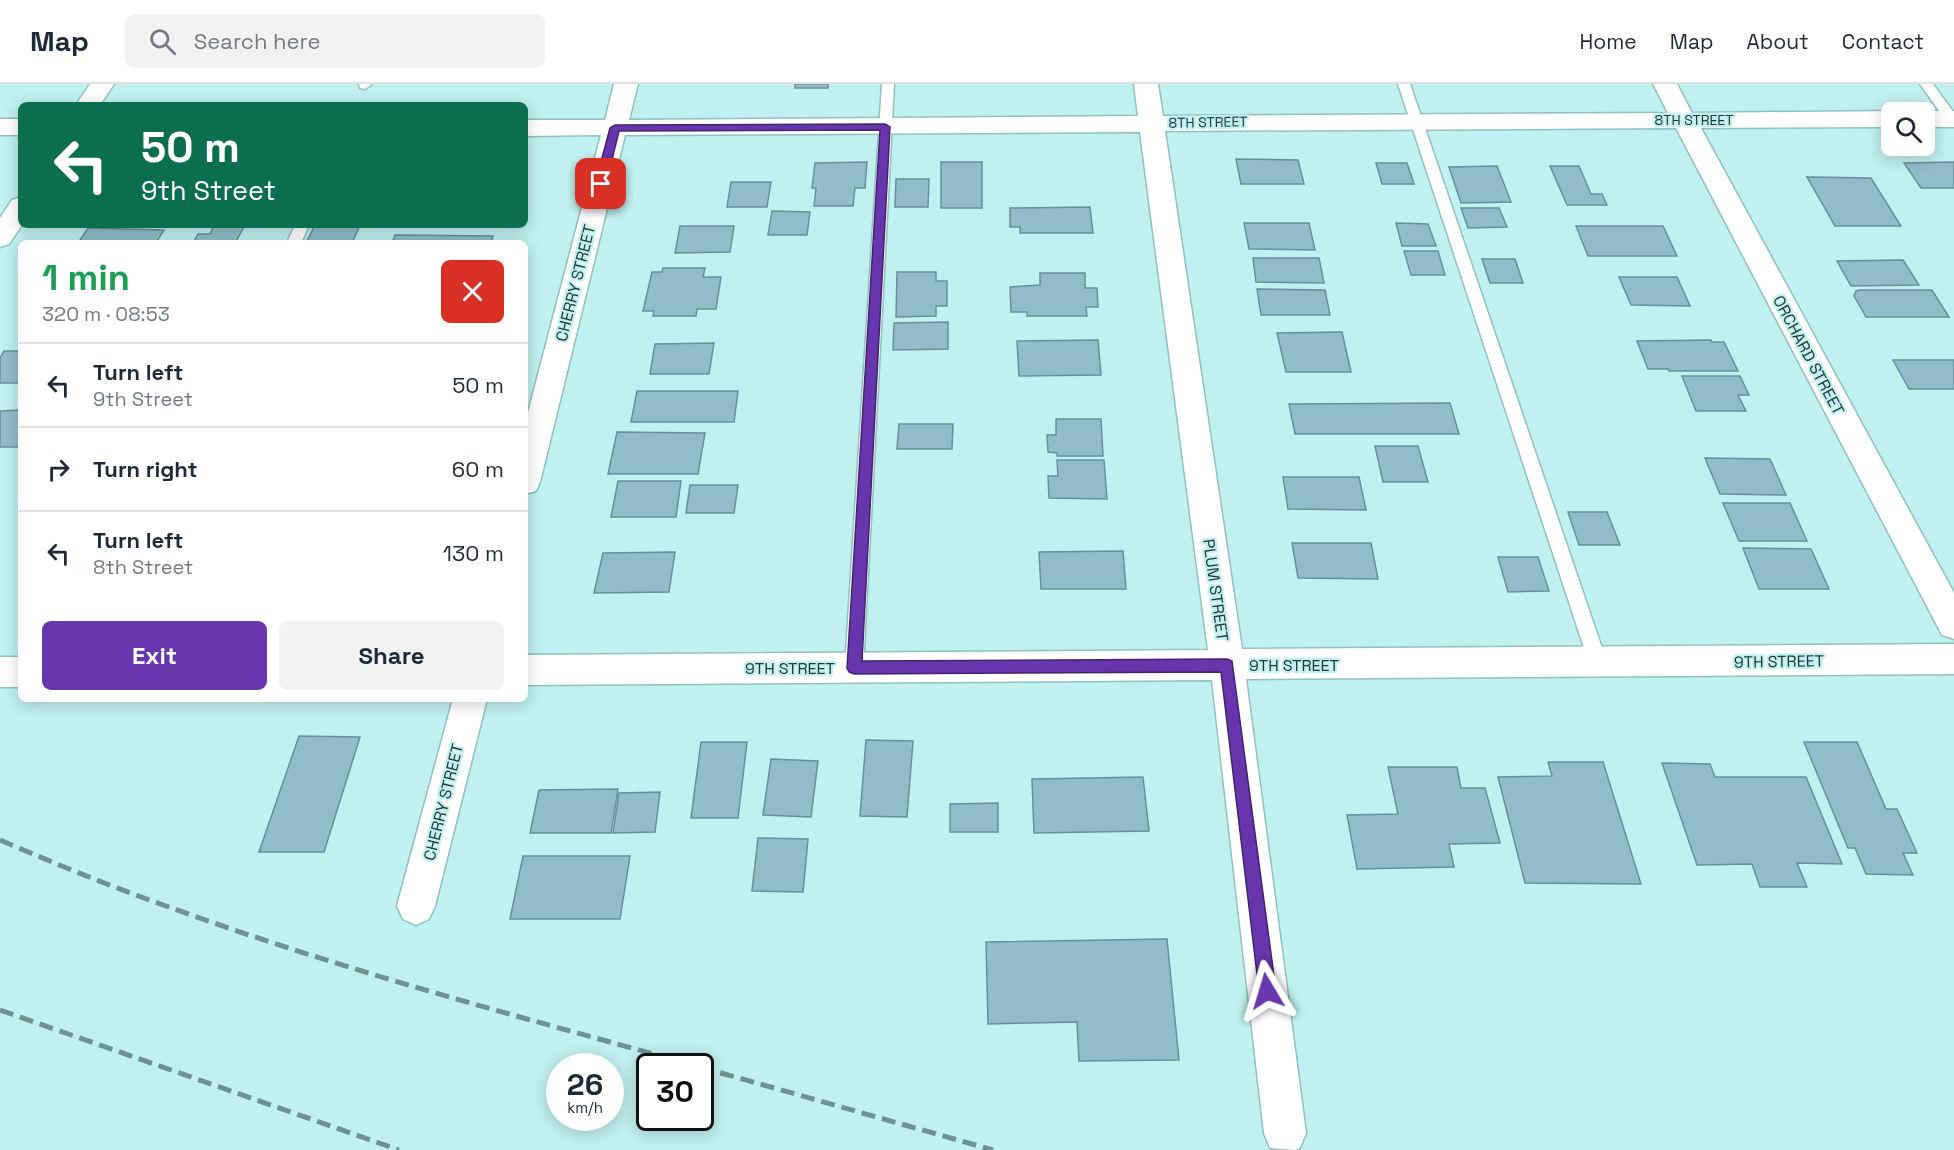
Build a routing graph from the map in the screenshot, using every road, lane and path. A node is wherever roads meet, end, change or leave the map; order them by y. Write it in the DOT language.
graph roads {
  1 [pos="102,84"];
  2 [pos="626,84"];
  3 [pos="888,84"];
  4 [pos="1146,84"];
  5 [pos="1404,84"];
  6 [pos="1665,84"];
  7 [pos="1926,84"];
  8 [pos="90,102"];
  9 [pos="1881,119"];
  10 [pos="1935,119"];
  11 [pos="1684,120"];
  12 [pos="1953,120"];
  13 [pos="1416,121"];
  14 [pos="1150,123"];
  15 [pos="18,127"];
  16 [pos="885,127"];
  17 [pos="0,128"];
  18 [pos="528,128"];
  19 [pos="615,128"];
  20 [pos="18,211"];
  21 [pos="0,238"];
  22 [pos="528,470"];
  23 [pos="1954,625"];
  24 [pos="1954,658"];
  25 [pos="1598,663"];
  26 [pos="1227,665"];
  27 [pos="854,668"];
  28 [pos="528,670"];
  29 [pos="0,672"];
  30 [pos="18,672"];
  31 [pos="469,702"];
  32 [pos="416,906"];
  33 [pos="1285,1132"];
  1 -- 8 [label="street"];
  2 -- 19 [label="street, CHERRY STREET"];
  3 -- 16 [label="lane"];
  4 -- 14 [label="street, PLUM STREET"];
  5 -- 13 [label="lane"];
  6 -- 11 [label="street, ORCHARD STREET"];
  7 -- 12 [label="lane"];
  9 -- 11 [label="street, 8TH STREET"];
  10 -- 12 [label="street"];
  11 -- 13 [label="street, 8TH STREET"];
  11 -- 23 [label="street, ORCHARD STREET"];
  13 -- 14 [label="street, 8TH STREET"];
  13 -- 25 [label="lane"];
  14 -- 16 [label="street, 8TH STREET"];
  14 -- 26 [label="street, PLUM STREET"];
  15 -- 17 [label="street"];
  16 -- 19 [label="street, 8TH STREET"];
  16 -- 27 [label="lane"];
  18 -- 19 [label="street, 8TH STREET"];
  19 -- 22 [label="street, CHERRY STREET"];
  20 -- 21 [label="street"];
  24 -- 25 [label="street, 9TH STREET"];
  25 -- 26 [label="street, 9TH STREET"];
  26 -- 27 [label="street, 9TH STREET"];
  26 -- 33 [label="street, PLUM STREET"];
  27 -- 28 [label="street, 9TH STREET"];
  29 -- 30 [label="street"];
  31 -- 32 [label="street, CHERRY STREET"];
}
